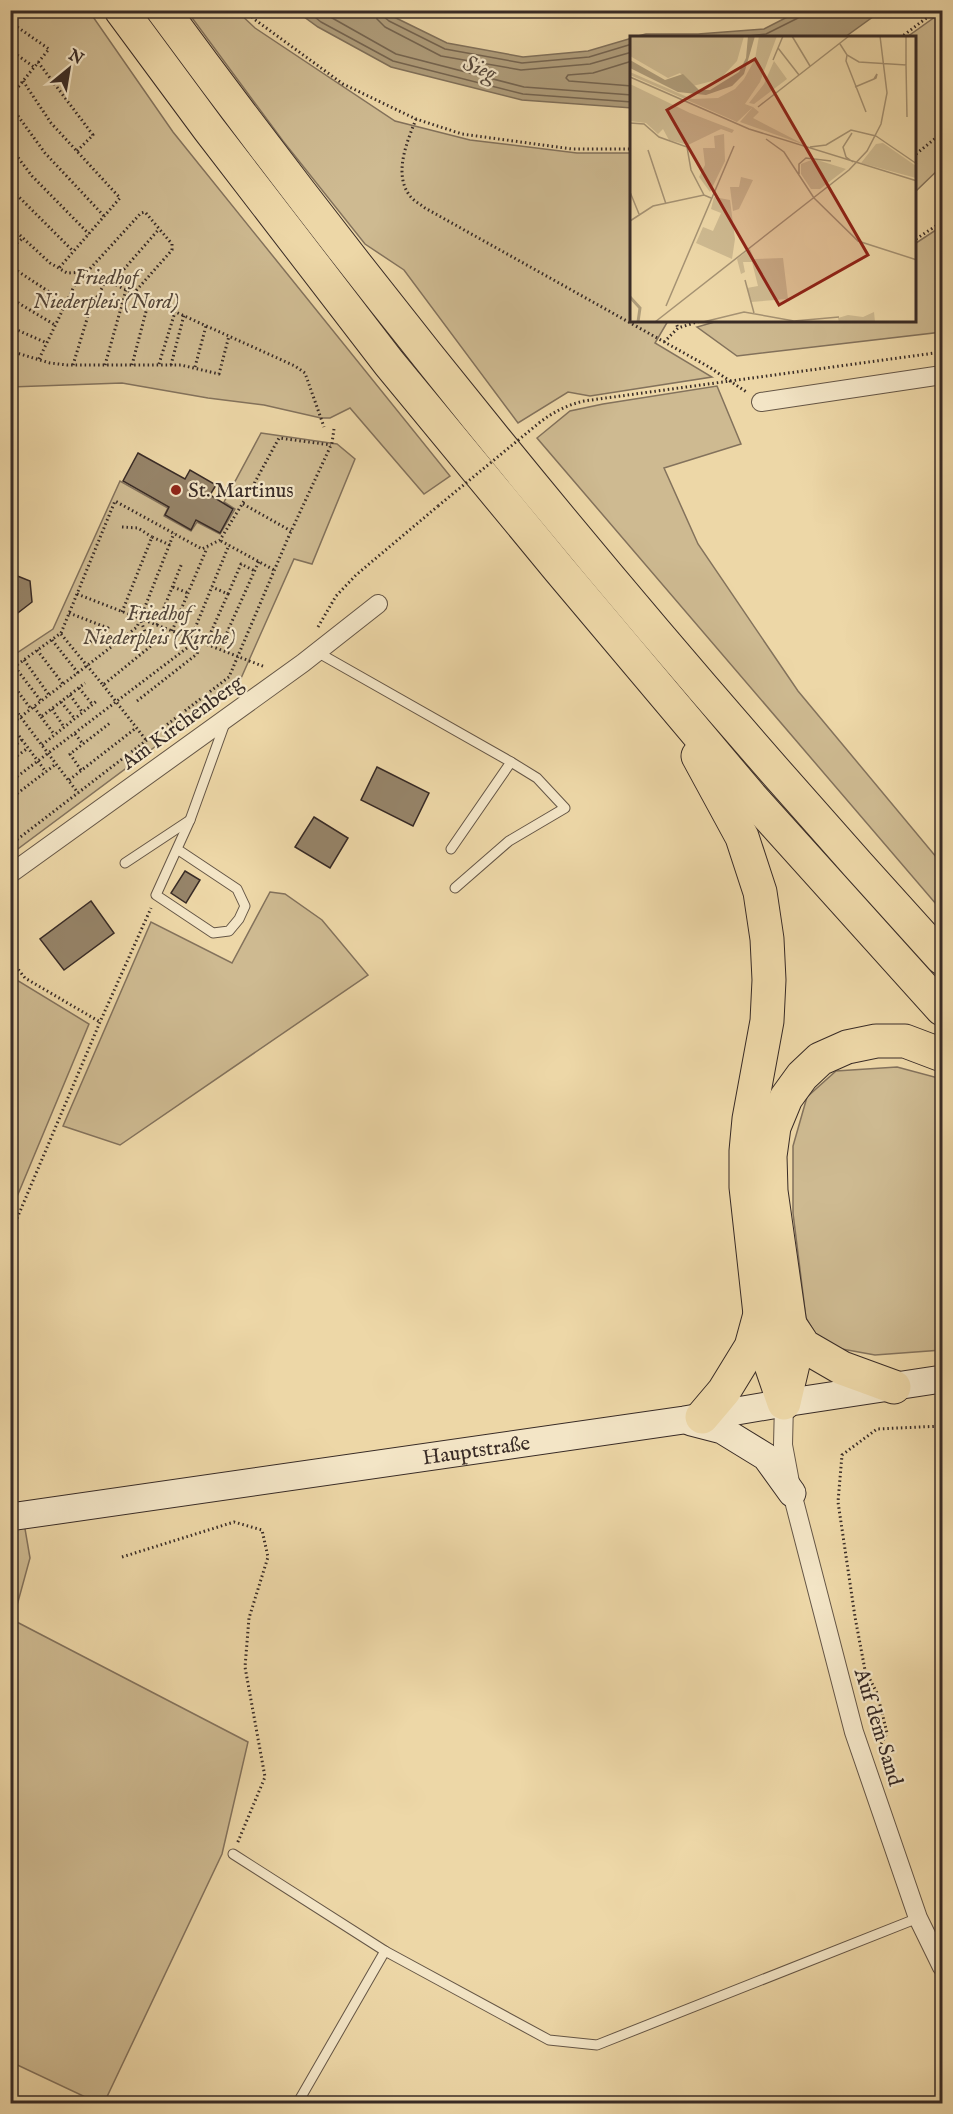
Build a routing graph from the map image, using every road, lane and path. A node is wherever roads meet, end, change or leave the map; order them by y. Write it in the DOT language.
graph roads {
  1 [pos="121,10"];
  2 [pos="163,10"];
  3 [pos="246,10"];
  4 [pos="937,10"];
  5 [pos="10,22"];
  6 [pos="903,36"];
  7 [pos="10,50"];
  8 [pos="39,62"];
  9 [pos="34,67"];
  10 [pos="23,81"];
  11 [pos="10,85"];
  12 [pos="17,89"];
  13 [pos="10,97"];
  14 [pos="10,105"];
  15 [pos="416,119"];
  16 [pos="942,133"];
  17 [pos="10,147"];
  18 [pos="630,148"];
  19 [pos="75,152"];
  20 [pos="917,152"];
  21 [pos="10,188"];
  22 [pos="104,216"];
  23 [pos="942,222"];
  24 [pos="10,226"];
  25 [pos="159,229"];
  26 [pos="89,234"];
  27 [pos="23,238"];
  28 [pos="917,238"];
  29 [pos="10,249"];
  30 [pos="74,251"];
  31 [pos="10,266"];
  32 [pos="59,268"];
  33 [pos="81,272"];
  34 [pos="87,272"];
  35 [pos="106,281"];
  36 [pos="112,283"];
  37 [pos="126,290"];
  38 [pos="134,293"];
  39 [pos="10,298"];
  40 [pos="149,300"];
  41 [pos="66,303"];
  42 [pos="175,312"];
  43 [pos="184,315"];
  44 [pos="675,322"];
  45 [pos="697,322"];
  46 [pos="55,326"];
  47 [pos="206,326"];
  48 [pos="10,327"];
  49 [pos="678,328"];
  50 [pos="229,336"];
  51 [pos="664,342"];
  52 [pos="47,343"];
  53 [pos="10,351"];
  54 [pos="942,352"];
  55 [pos="39,359"];
  56 [pos="159,364"];
  57 [pos="73,365"];
  58 [pos="105,365"];
  59 [pos="171,365"];
  60 [pos="132,366"];
  61 [pos="195,368"];
  62 [pos="942,375"];
  63 [pos="729,380"];
  64 [pos="761,402"];
  65 [pos="324,427"];
  66 [pos="334,429"];
  67 [pos="331,446"];
  68 [pos="243,503"];
  69 [pos="122,527"];
  70 [pos="291,531"];
  71 [pos="174,533"];
  72 [pos="152,537"];
  73 [pos="220,540"];
  74 [pos="170,545"];
  75 [pos="229,545"];
  76 [pos="207,546"];
  77 [pos="259,561"];
  78 [pos="182,563"];
  79 [pos="274,570"];
  80 [pos="255,571"];
  81 [pos="173,587"];
  82 [pos="212,587"];
  83 [pos="188,593"];
  84 [pos="77,594"];
  85 [pos="228,594"];
  86 [pos="378,604"];
  87 [pos="122,612"];
  88 [pos="69,613"];
  89 [pos="140,619"];
  90 [pos="157,626"];
  91 [pos="172,631"];
  92 [pos="210,632"];
  93 [pos="61,633"];
  94 [pos="225,637"];
  95 [pos="191,639"];
  96 [pos="52,640"];
  97 [pos="201,643"];
  98 [pos="315,643"];
  99 [pos="86,645"];
  100 [pos="38,650"];
  101 [pos="238,657"];
  102 [pos="24,660"];
  103 [pos="87,665"];
  104 [pos="15,667"];
  105 [pos="10,670"];
  106 [pos="78,673"];
  107 [pos="281,678"];
  108 [pos="10,681"];
  109 [pos="85,683"];
  110 [pos="63,684"];
  111 [pos="103,685"];
  112 [pos="79,688"];
  113 [pos="49,695"];
  114 [pos="70,695"];
  115 [pos="667,698"];
  116 [pos="98,700"];
  117 [pos="41,701"];
  118 [pos="137,701"];
  119 [pos="61,702"];
  120 [pos="117,702"];
  121 [pos="10,703"];
  122 [pos="92,704"];
  123 [pos="33,708"];
  124 [pos="52,709"];
  125 [pos="83,713"];
  126 [pos="21,717"];
  127 [pos="41,717"];
  128 [pos="227,718"];
  129 [pos="75,719"];
  130 [pos="110,723"];
  131 [pos="11,724"];
  132 [pos="64,727"];
  133 [pos="136,728"];
  134 [pos="75,733"];
  135 [pos="54,734"];
  136 [pos="22,740"];
  137 [pos="146,741"];
  138 [pos="42,744"];
  139 [pos="83,744"];
  140 [pos="28,748"];
  141 [pos="10,749"];
  142 [pos="48,754"];
  143 [pos="10,761"];
  144 [pos="38,762"];
  145 [pos="510,762"];
  146 [pos="56,764"];
  147 [pos="81,770"];
  148 [pos="46,772"];
  149 [pos="69,780"];
  150 [pos="10,783"];
  151 [pos="78,793"];
  152 [pos="10,799"];
  153 [pos="190,819"];
  154 [pos="832,837"];
  155 [pos="10,845"];
  156 [pos="177,849"];
  157 [pos="451,849"];
  158 [pos="125,863"];
  159 [pos="10,874"];
  160 [pos="455,888"];
  161 [pos="156,895"];
  162 [pos="942,935"];
  163 [pos="942,958"];
  164 [pos="10,959"];
  165 [pos="942,1009"];
  166 [pos="100,1022"];
  167 [pos="942,1055"];
  168 [pos="10,1235"];
  169 [pos="775,1320"];
  170 [pos="942,1379"];
  171 [pos="894,1387"];
  172 [pos="784,1403"];
  173 [pos="693,1419"];
  174 [pos="942,1426"];
  175 [pos="792,1493"];
  176 [pos="10,1517"];
  177 [pos="122,1557"];
  178 [pos="867,1771"];
  179 [pos="233,1854"];
  180 [pos="918,1918"];
  181 [pos="385,1951"];
  182 [pos="942,1967"];
  183 [pos="297,2103"];
  1 -- 115 [label="highway"];
  2 -- 154 [label="highway"];
  3 -- 15 [label="path"];
  4 -- 6 [label="path"];
  5 -- 8 [label="path"];
  7 -- 9 [label="path"];
  8 -- 9 [label="path"];
  8 -- 19 [label="path"];
  9 -- 10 [label="path"];
  10 -- 12 [label="path"];
  10 -- 19 [label="path"];
  11 -- 12 [label="path"];
  12 -- 13 [label="path"];
  14 -- 22 [label="path"];
  15 -- 18 [label="path"];
  15 -- 51 [label="path"];
  16 -- 20 [label="path"];
  17 -- 26 [label="path"];
  19 -- 22 [label="path"];
  21 -- 30 [label="path"];
  22 -- 26 [label="path"];
  23 -- 28 [label="path"];
  24 -- 27 [label="path"];
  25 -- 34 [label="path"];
  25 -- 36 [label="path"];
  25 -- 38 [label="path"];
  26 -- 30 [label="path"];
  27 -- 29 [label="path"];
  27 -- 32 [label="path"];
  30 -- 32 [label="path"];
  31 -- 41 [label="path"];
  32 -- 33 [label="path"];
  33 -- 34 [label="path"];
  33 -- 41 [label="path"];
  34 -- 35 [label="path"];
  35 -- 36 [label="path"];
  35 -- 57 [label="path"];
  36 -- 37 [label="path"];
  37 -- 38 [label="path"];
  37 -- 58 [label="path"];
  38 -- 40 [label="path"];
  39 -- 46 [label="path"];
  40 -- 42 [label="path"];
  40 -- 60 [label="path"];
  41 -- 46 [label="path"];
  42 -- 43 [label="path"];
  42 -- 56 [label="path"];
  43 -- 47 [label="path"];
  43 -- 59 [label="path"];
  44 -- 49 [label="path"];
  45 -- 49 [label="path"];
  46 -- 52 [label="path"];
  47 -- 50 [label="path"];
  47 -- 61 [label="path"];
  48 -- 52 [label="path"];
  49 -- 51 [label="path"];
  50 -- 61 [label="path"];
  50 -- 65 [label="path"];
  51 -- 63 [label="path"];
  52 -- 55 [label="path"];
  53 -- 55 [label="path"];
  54 -- 63 [label="path"];
  55 -- 57 [label="path"];
  56 -- 59 [label="path"];
  56 -- 60 [label="path"];
  57 -- 58 [label="path"];
  58 -- 60 [label="path"];
  59 -- 61 [label="path"];
  62 -- 64 [label="street"];
  63 -- 64 [label="path"];
  63 -- 98 [label="path, bridge"];
  66 -- 67 [label="path"];
  67 -- 68 [label="path"];
  67 -- 70 [label="path"];
  68 -- 70 [label="path"];
  68 -- 73 [label="path"];
  69 -- 72 [label="path"];
  70 -- 79 [label="path"];
  71 -- 74 [label="path"];
  71 -- 76 [label="path"];
  71 -- 84 [label="path"];
  72 -- 74 [label="path"];
  72 -- 87 [label="path"];
  73 -- 75 [label="path"];
  73 -- 76 [label="path"];
  74 -- 89 [label="path"];
  75 -- 77 [label="path"];
  75 -- 82 [label="path"];
  76 -- 83 [label="path"];
  77 -- 79 [label="path"];
  77 -- 80 [label="path"];
  78 -- 81 [label="path"];
  79 -- 101 [label="path"];
  80 -- 85 [label="path"];
  80 -- 94 [label="path"];
  81 -- 83 [label="path"];
  81 -- 90 [label="path"];
  82 -- 85 [label="path"];
  82 -- 95 [label="path"];
  83 -- 91 [label="path"];
  84 -- 87 [label="path"];
  84 -- 88 [label="path"];
  85 -- 92 [label="path"];
  86 -- 98 [label="street, Am Kirchenberg"];
  87 -- 89 [label="path"];
  88 -- 93 [label="path"];
  88 -- 99 [label="path"];
  89 -- 90 [label="path"];
  89 -- 103 [label="path"];
  89 -- 111 [label="path"];
  90 -- 91 [label="path"];
  91 -- 95 [label="path"];
  93 -- 96 [label="path"];
  93 -- 103 [label="path"];
  95 -- 97 [label="path"];
  95 -- 120 [label="path"];
  96 -- 100 [label="path"];
  96 -- 106 [label="path"];
  97 -- 101 [label="path"];
  97 -- 118 [label="path"];
  98 -- 107 [label="street, Am Kirchenberg"];
  98 -- 145 [label="lane"];
  100 -- 102 [label="path"];
  100 -- 110 [label="path"];
  101 -- 107 [label="path"];
  101 -- 137 [label="path"];
  102 -- 104 [label="path"];
  102 -- 113 [label="path"];
  103 -- 106 [label="path"];
  103 -- 111 [label="path"];
  104 -- 105 [label="path"];
  104 -- 117 [label="path"];
  106 -- 110 [label="path"];
  107 -- 128 [label="street, Am Kirchenberg"];
  108 -- 123 [label="path"];
  109 -- 112 [label="path"];
  110 -- 113 [label="path"];
  111 -- 120 [label="path"];
  112 -- 114 [label="path"];
  112 -- 122 [label="path"];
  113 -- 117 [label="path"];
  114 -- 119 [label="path"];
  114 -- 125 [label="path"];
  115 -- 165 [label="highway"];
  115 -- 169 [label="highway"];
  116 -- 122 [label="path"];
  117 -- 123 [label="path"];
  119 -- 124 [label="path"];
  119 -- 129 [label="path"];
  120 -- 133 [label="path"];
  120 -- 134 [label="path"];
  121 -- 126 [label="path"];
  122 -- 125 [label="path"];
  123 -- 126 [label="path"];
  123 -- 127 [label="path"];
  124 -- 127 [label="path"];
  124 -- 132 [label="path"];
  125 -- 129 [label="path"];
  126 -- 131 [label="path"];
  126 -- 138 [label="path"];
  127 -- 135 [label="path"];
  128 -- 153 [label="lane"];
  128 -- 159 [label="street, Am Kirchenberg"];
  129 -- 132 [label="path"];
  130 -- 139 [label="path"];
  131 -- 136 [label="path"];
  132 -- 135 [label="path"];
  133 -- 137 [label="path"];
  133 -- 147 [label="path"];
  134 -- 139 [label="path"];
  134 -- 142 [label="path"];
  135 -- 138 [label="path"];
  136 -- 140 [label="path"];
  136 -- 141 [label="path"];
  137 -- 151 [label="path"];
  138 -- 142 [label="path"];
  139 -- 147 [label="path"];
  140 -- 143 [label="path"];
  140 -- 144 [label="path"];
  142 -- 144 [label="path"];
  142 -- 146 [label="path"];
  144 -- 148 [label="path"];
  144 -- 150 [label="path"];
  145 -- 157 [label="lane"];
  145 -- 160 [label="lane"];
  146 -- 148 [label="path"];
  146 -- 149 [label="path"];
  147 -- 149 [label="path"];
  148 -- 152 [label="path"];
  149 -- 151 [label="path"];
  151 -- 155 [label="path"];
  153 -- 156 [label="lane"];
  153 -- 158 [label="lane"];
  154 -- 162 [label="highway"];
  154 -- 163 [label="highway"];
  156 -- 161 [label="lane"];
  156 -- 161 [label="lane"];
  161 -- 166 [label="path"];
  164 -- 166 [label="path"];
  166 -- 168 [label="path"];
  167 -- 169 [label="highway"];
  169 -- 171 [label="highway"];
  169 -- 172 [label="highway"];
  169 -- 173 [label="highway"];
  170 -- 171 [label="main road, Hauptstraße"];
  171 -- 172 [label="main road, Hauptstraße"];
  172 -- 173 [label="main road, Hauptstraße"];
  172 -- 175 [label="street, Auf dem Sand"];
  173 -- 175 [label="main road"];
  173 -- 176 [label="main road, Hauptstraße"];
  174 -- 178 [label="path"];
  175 -- 178 [label="street, Auf dem Sand"];
  177 -- 179 [label="path"];
  178 -- 180 [label="street, Auf dem Sand"];
  179 -- 181 [label="lane"];
  180 -- 181 [label="lane"];
  180 -- 182 [label="street, Auf dem Sand"];
  181 -- 183 [label="lane"];
}
